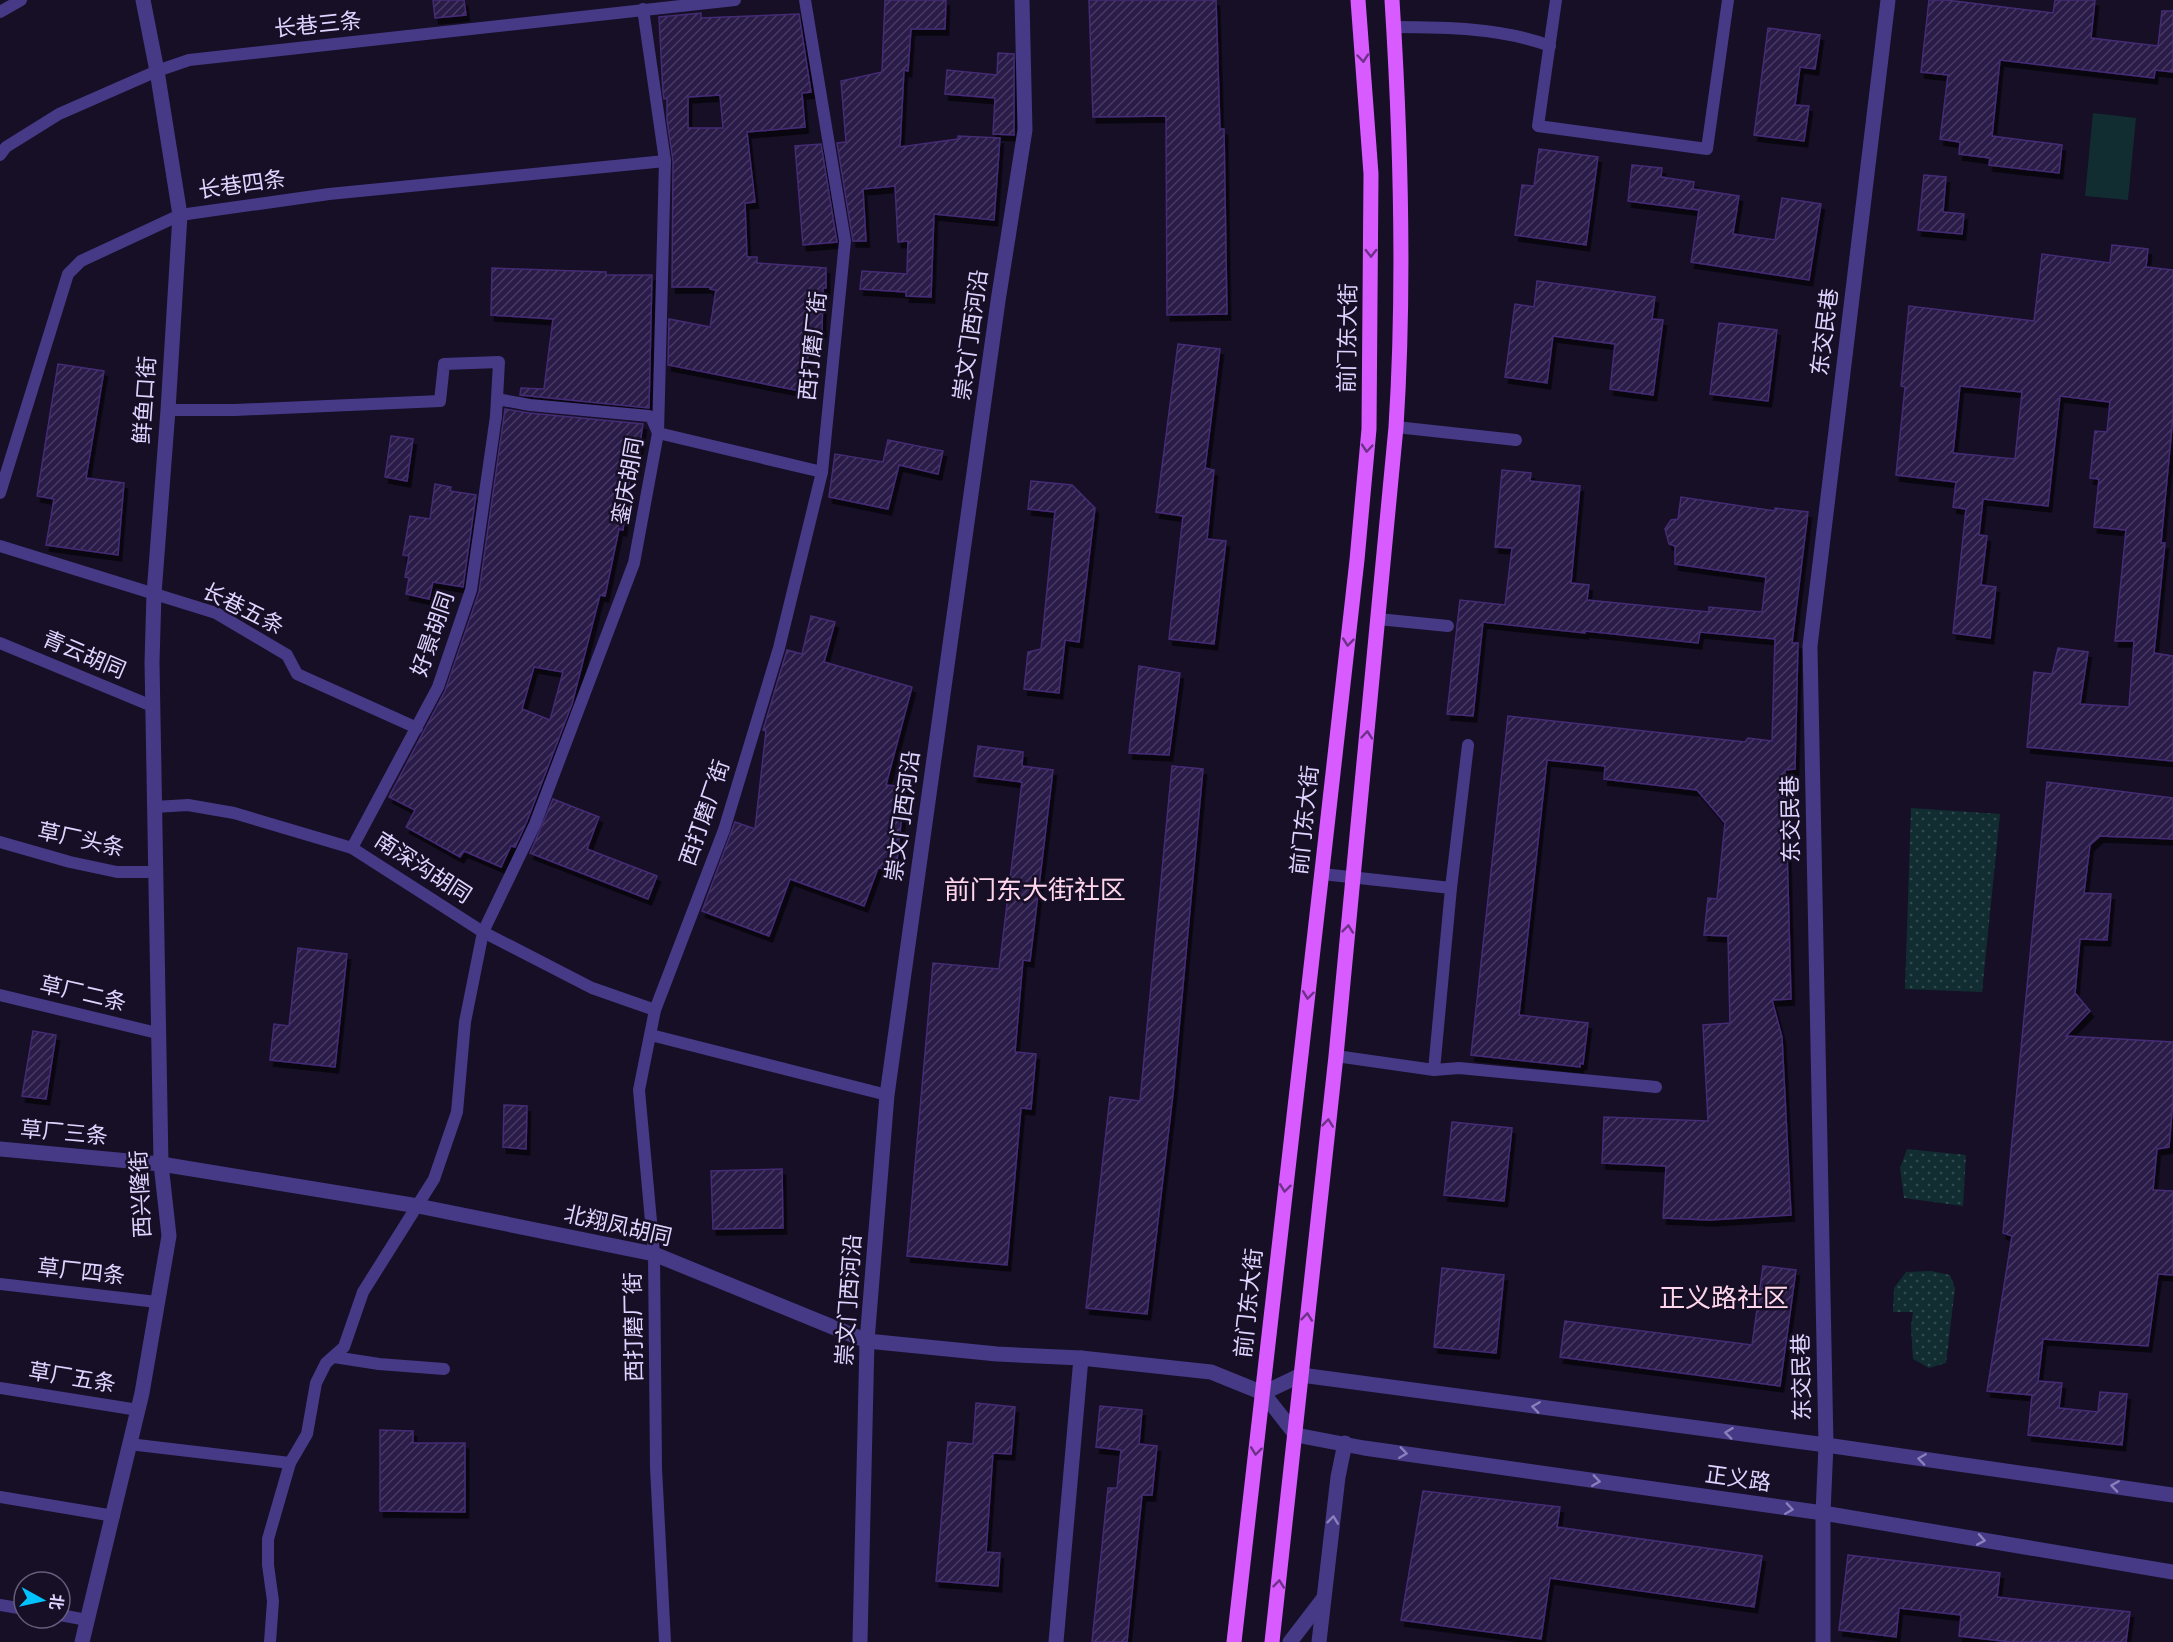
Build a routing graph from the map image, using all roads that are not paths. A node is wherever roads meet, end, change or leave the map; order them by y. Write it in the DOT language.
graph roads {
  1 [pos="21,0"];
  2 [pos="143,0"];
  3 [pos="735,0"];
  4 [pos="806,0"];
  5 [pos="1022,0"];
  6 [pos="1358,0"];
  7 [pos="1392,0"];
  8 [pos="1556,0"];
  9 [pos="1728,0"];
  10 [pos="1888,0"];
  11 [pos="643,9"];
  12 [pos="0,12"];
  13 [pos="1394,27"];
  14 [pos="1550,46"];
  15 [pos="157,71"];
  16 [pos="0,155"];
  17 [pos="665,160"];
  18 [pos="180,215"];
  19 [pos="168,410"];
  20 [pos="496,416"];
  21 [pos="1396,428"];
  22 [pos="658,433"];
  23 [pos="1516,440"];
  24 [pos="822,472"];
  25 [pos="0,493"];
  26 [pos="0,546"];
  27 [pos="154,594"];
  28 [pos="1378,619"];
  29 [pos="1448,626"];
  30 [pos="0,643"];
  31 [pos="152,706"];
  32 [pos="417,728"];
  33 [pos="1468,746"];
  34 [pos="154,807"];
  35 [pos="0,842"];
  36 [pos="352,848"];
  37 [pos="154,872"];
  38 [pos="1322,874"];
  39 [pos="1354,877"];
  40 [pos="1451,888"];
  41 [pos="483,932"];
  42 [pos="0,995"];
  43 [pos="655,1010"];
  44 [pos="157,1033"];
  45 [pos="651,1035"];
  46 [pos="1336,1056"];
  47 [pos="1434,1070"];
  48 [pos="1656,1087"];
  49 [pos="887,1095"];
  50 [pos="0,1149"];
  51 [pos="160,1164"];
  52 [pos="418,1206"];
  53 [pos="654,1254"];
  54 [pos="0,1284"];
  55 [pos="157,1302"];
  56 [pos="867,1341"];
  57 [pos="334,1357"];
  58 [pos="1081,1358"];
  59 [pos="444,1369"];
  60 [pos="1301,1375"];
  61 [pos="0,1388"];
  62 [pos="1263,1393"];
  63 [pos="138,1410"];
  64 [pos="1296,1435"];
  65 [pos="1345,1443"];
  66 [pos="129,1444"];
  67 [pos="1826,1445"];
  68 [pos="290,1463"];
  69 [pos="2173,1495"];
  70 [pos="0,1497"];
  71 [pos="1823,1514"];
  72 [pos="114,1516"];
  73 [pos="2173,1572"];
  74 [pos="1323,1599"];
  75 [pos="72,1617"];
  76 [pos="87,1620"];
  77 [pos="82,1642"];
  78 [pos="270,1642"];
  79 [pos="665,1642"];
  80 [pos="860,1642"];
  81 [pos="1056,1642"];
  82 [pos="1234,1642"];
  83 [pos="1272,1642"];
  84 [pos="1290,1642"];
  85 [pos="1319,1642"];
  86 [pos="1823,1642"];
  1 -- 12 [label="lane"];
  2 -- 15 [label="street, 鲜鱼口街"];
  3 -- 11 [label="lane, 长巷三条"];
  4 -- 24 [label="lane, 西打磨厂街"];
  5 -- 49 [label="street, 崇文门西河沿"];
  6 -- 38 [label="main road, 前门东大街, one-way"];
  7 -- 13 [label="main road"];
  8 -- 14 [label="lane"];
  9 -- 14 [label="lane"];
  10 -- 67 [label="street, 东交民巷"];
  11 -- 15 [label="lane, 长巷三条"];
  11 -- 17 [label="lane, 銮庆胡同"];
  13 -- 14 [label="lane"];
  13 -- 21 [label="main road"];
  15 -- 16 [label="lane, 长巷三条"];
  15 -- 18 [label="street, 鲜鱼口街"];
  17 -- 18 [label="lane, 长巷四条"];
  17 -- 22 [label="lane, 銮庆胡同"];
  18 -- 19 [label="street, 鲜鱼口街"];
  18 -- 25 [label="lane, 长巷四条"];
  19 -- 20 [label="lane, 好景胡同"];
  19 -- 27 [label="street, 鲜鱼口街"];
  20 -- 22 [label="lane"];
  20 -- 32 [label="lane, 好景胡同"];
  21 -- 23 [label="lane"];
  21 -- 28 [label="main road"];
  22 -- 24 [label="lane"];
  22 -- 41 [label="lane, 銮庆胡同"];
  24 -- 43 [label="lane, 西打磨厂街"];
  26 -- 27 [label="lane, 长巷五条"];
  27 -- 31 [label="street, 鲜鱼口街"];
  27 -- 32 [label="lane, 长巷五条"];
  28 -- 29 [label="lane"];
  39 -- 28 [label="main road, one-way"];
  30 -- 31 [label="lane, 青云胡同"];
  31 -- 34 [label="street, 鲜鱼口街"];
  32 -- 36 [label="lane, 好景胡同"];
  33 -- 40 [label="lane"];
  34 -- 36 [label="lane, 南深沟胡同"];
  34 -- 37 [label="street, 西兴隆街"];
  35 -- 37 [label="lane, 草厂头条"];
  36 -- 41 [label="lane, 南深沟胡同"];
  37 -- 44 [label="street, 西兴隆街"];
  38 -- 39 [label="lane"];
  38 -- 62 [label="main road, 前门东大街, one-way"];
  39 -- 40 [label="lane"];
  46 -- 39 [label="main road, one-way"];
  40 -- 47 [label="lane"];
  41 -- 43 [label="lane, 南深沟胡同"];
  41 -- 52 [label="lane"];
  42 -- 44 [label="lane, 草厂二条"];
  43 -- 45 [label="lane, 西打磨厂街"];
  44 -- 51 [label="street, 西兴隆街"];
  45 -- 49 [label="lane"];
  45 -- 53 [label="lane, 西打磨厂街"];
  46 -- 47 [label="lane"];
  60 -- 46 [label="main road, one-way"];
  47 -- 48 [label="lane"];
  49 -- 56 [label="street, 崇文门西河沿"];
  50 -- 51 [label="street, 草厂三条"];
  51 -- 52 [label="street, 北翔凤胡同"];
  51 -- 55 [label="street, 西兴隆街"];
  52 -- 53 [label="street, 北翔凤胡同"];
  52 -- 57 [label="lane"];
  53 -- 56 [label="street, 北翔凤胡同"];
  53 -- 79 [label="lane, 西打磨厂街"];
  54 -- 55 [label="lane, 草厂四条"];
  55 -- 63 [label="street, 西兴隆街"];
  56 -- 58 [label="street, 北翔凤胡同"];
  56 -- 80 [label="street, 崇文门西河沿"];
  57 -- 59 [label="lane"];
  57 -- 68 [label="lane"];
  58 -- 62 [label="street, 北翔凤胡同"];
  58 -- 81 [label="street"];
  60 -- 62 [label="street"];
  60 -- 64 [label="main road"];
  67 -- 60 [label="street, 正义路, one-way"];
  61 -- 63 [label="lane, 草厂五条"];
  62 -- 64 [label="street"];
  62 -- 82 [label="main road, 前门东大街, one-way"];
  63 -- 66 [label="street, 西兴隆街"];
  64 -- 65 [label="street, 正义路"];
  83 -- 64 [label="main road, one-way"];
  65 -- 71 [label="street, 正义路, one-way"];
  74 -- 65 [label="street, one-way"];
  66 -- 68 [label="lane"];
  66 -- 72 [label="street, 西兴隆街"];
  69 -- 67 [label="street, 正义路, one-way"];
  67 -- 71 [label="street, 东交民巷"];
  68 -- 78 [label="lane"];
  70 -- 72 [label="lane"];
  71 -- 73 [label="street, 正义路, one-way"];
  71 -- 86 [label="street, 东交民巷"];
  72 -- 76 [label="street, 西兴隆街"];
  74 -- 84 [label="street"];
  74 -- 85 [label="street"];
  75 -- 76 [label="lane"];
  76 -- 77 [label="street, 西兴隆街"];
}
